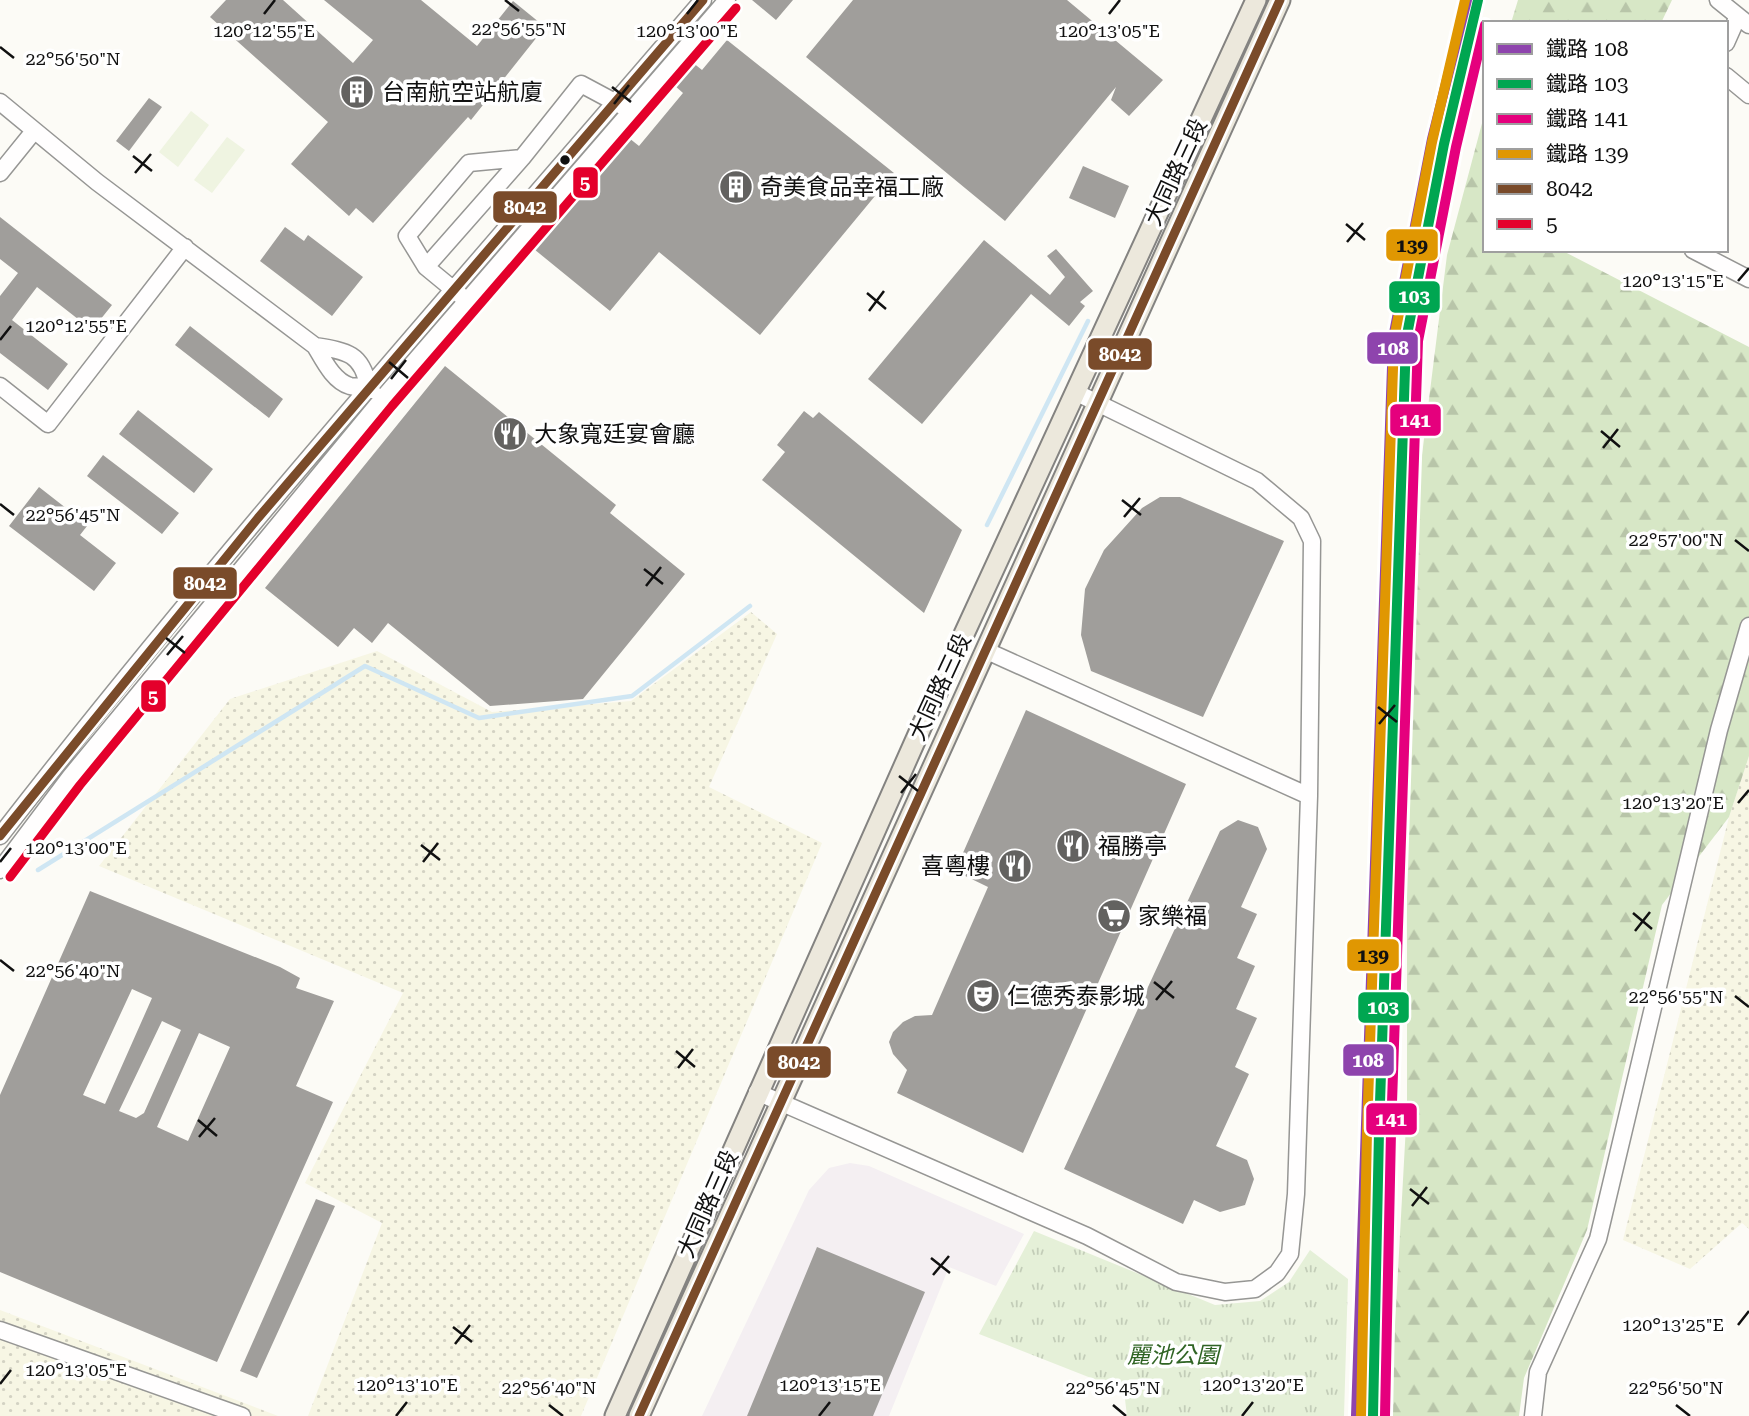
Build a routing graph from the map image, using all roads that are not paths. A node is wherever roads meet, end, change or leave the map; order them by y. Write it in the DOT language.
graph roads {
  1 [pos="703,0"];
  2 [pos="727,0"];
  3 [pos="1255,0"];
  4 [pos="1280,0"];
  5 [pos="1718,0"];
  6 [pos="1743,20"];
  7 [pos="1728,40"];
  8 [pos="1728,78"];
  9 [pos="1749,94"];
  10 [pos="615,102"];
  11 [pos="0,103"];
  12 [pos="632,111"];
  13 [pos="33,131"];
  14 [pos="522,158"];
  15 [pos="0,173"];
  16 [pos="184,247"];
  17 [pos="1697,252"];
  18 [pos="426,267"];
  19 [pos="1749,279"];
  20 [pos="452,288"];
  21 [pos="467,300"];
  22 [pos="315,346"];
  23 [pos="0,386"];
  24 [pos="368,386"];
  25 [pos="1075,392"];
  26 [pos="383,398"];
  27 [pos="1100,404"];
  28 [pos="1749,626"];
  29 [pos="988,651"];
  30 [pos="1309,796"];
  31 [pos="0,836"];
  32 [pos="0,870"];
  33 [pos="757,1092"];
  34 [pos="782,1103"];
  35 [pos="0,1330"];
  36 [pos="242,1416"];
  37 [pos="615,1416"];
  38 [pos="639,1416"];
  39 [pos="1533,1416"];
  1 -- 10 [label="street"];
  2 -- 12 [label="street"];
  3 -- 25 [label="main road, 大同路三段"];
  4 -- 27 [label="main road, 大同路三段"];
  5 -- 6 [label="street"];
  6 -- 7 [label="street"];
  8 -- 9 [label="street"];
  10 -- 12 [label="street"];
  10 -- 14 [label="street"];
  10 -- 20 [label="street"];
  11 -- 13 [label="street"];
  12 -- 21 [label="street"];
  13 -- 15 [label="street"];
  13 -- 16 [label="street"];
  14 -- 18 [label="street"];
  14 -- 18 [label="street"];
  16 -- 22 [label="street"];
  16 -- 23 [label="street"];
  17 -- 19 [label="street"];
  18 -- 20 [label="street"];
  20 -- 21 [label="street"];
  20 -- 24 [label="street"];
  21 -- 26 [label="street"];
  22 -- 24 [label="street"];
  22 -- 24 [label="street"];
  24 -- 26 [label="street"];
  24 -- 31 [label="street"];
  25 -- 27 [label="street"];
  25 -- 33 [label="main road, 大同路三段"];
  26 -- 32 [label="street"];
  27 -- 29 [label="main road, 大同路三段"];
  27 -- 30 [label="street"];
  28 -- 39 [label="street"];
  29 -- 30 [label="street"];
  29 -- 34 [label="main road, 大同路三段"];
  30 -- 34 [label="street"];
  33 -- 34 [label="street"];
  33 -- 37 [label="main road, 大同路三段"];
  34 -- 38 [label="main road, 大同路三段"];
  35 -- 36 [label="street"];
}
